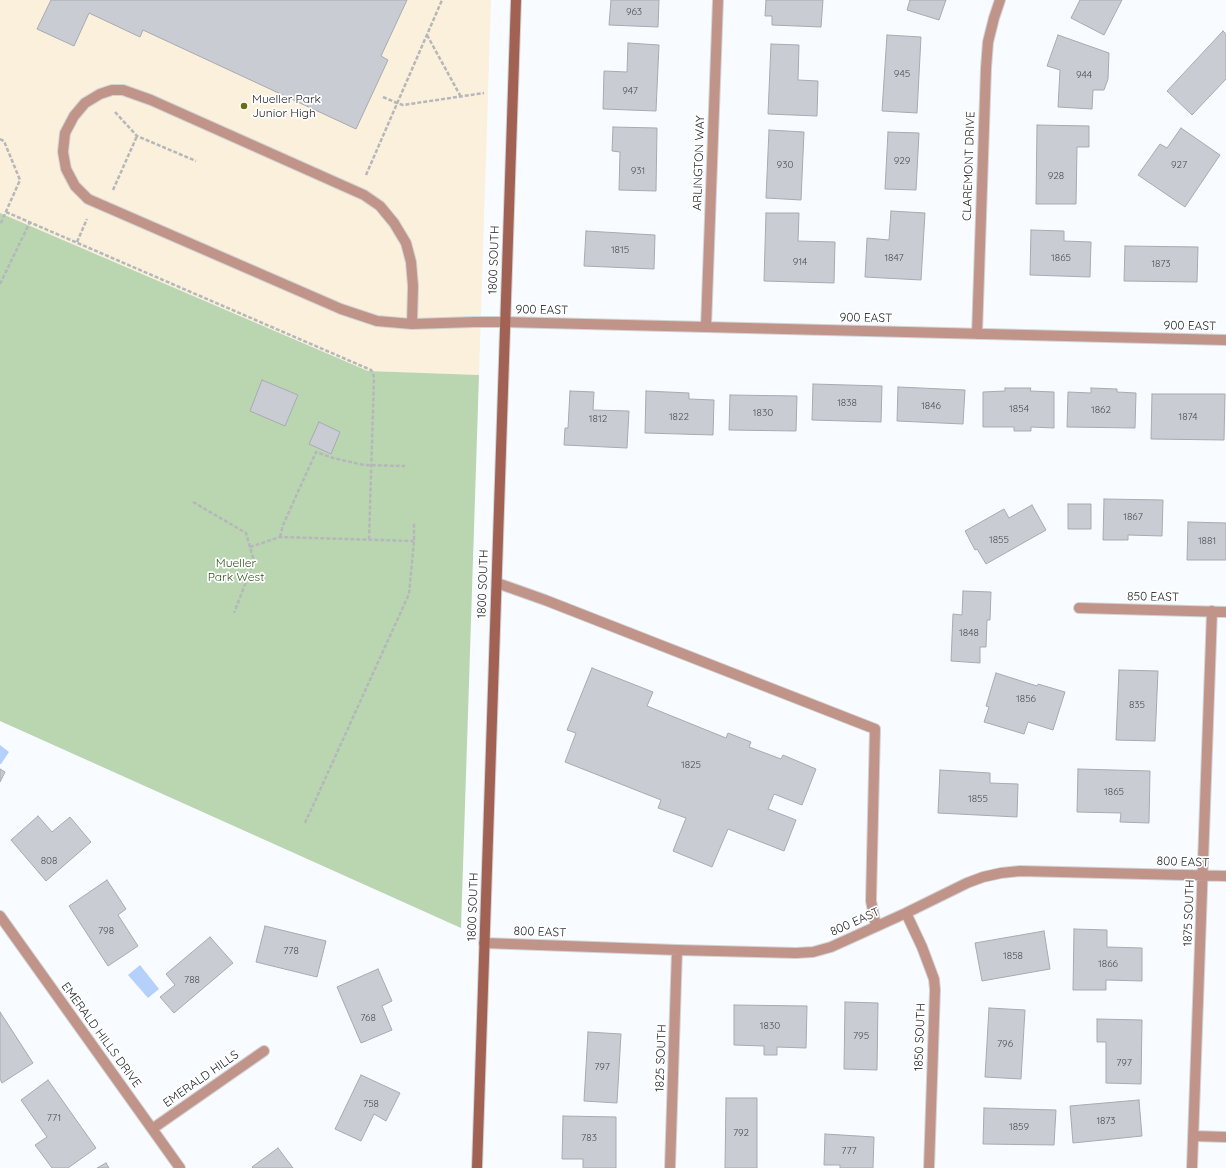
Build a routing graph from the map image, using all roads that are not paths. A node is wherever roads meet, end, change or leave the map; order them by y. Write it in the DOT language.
graph roads {
  1 [pos="516,0"];
  2 [pos="718,0"];
  3 [pos="1000,0"];
  4 [pos="505,322"];
  5 [pos="412,324"];
  6 [pos="706,327"];
  7 [pos="977,334"];
  8 [pos="1226,340"];
  9 [pos="497,583"];
  10 [pos="1079,608"];
  11 [pos="1212,612"];
  12 [pos="1226,612"];
  13 [pos="1203,875"];
  14 [pos="1226,876"];
  15 [pos="906,913"];
  16 [pos="0,916"];
  17 [pos="876,926"];
  18 [pos="484,943"];
  19 [pos="677,950"];
  20 [pos="264,1051"];
  21 [pos="152,1129"];
  22 [pos="1193,1136"];
  23 [pos="1226,1137"];
  24 [pos="180,1168"];
  25 [pos="477,1168"];
  26 [pos="670,1168"];
  27 [pos="928,1168"];
  28 [pos="1192,1168"];
  1 -- 4 [label="main road, 1800 SOUTH"];
  2 -- 6 [label="street, ARLINGTON WAY"];
  3 -- 7 [label="street, CLAREMONT DRIVE"];
  4 -- 5 [label="street, 900 EAST"];
  4 -- 6 [label="street, 900 EAST"];
  4 -- 9 [label="main road, 1800 SOUTH"];
  5 -- 5 [label="street, 900 EAST"];
  6 -- 7 [label="street, 900 EAST"];
  7 -- 8 [label="street, 900 EAST"];
  9 -- 17 [label="street"];
  9 -- 18 [label="main road, 1800 SOUTH"];
  10 -- 11 [label="street, 850 EAST"];
  11 -- 12 [label="street, 850 EAST"];
  11 -- 13 [label="street, 1875 SOUTH"];
  13 -- 14 [label="street, 800 EAST"];
  13 -- 15 [label="street, 800 EAST"];
  13 -- 22 [label="street, 1875 SOUTH"];
  15 -- 17 [label="street, 800 EAST"];
  15 -- 27 [label="street, 1850 SOUTH"];
  16 -- 21 [label="street, EMERALD HILLS DRIVE"];
  17 -- 19 [label="street, 800 EAST"];
  18 -- 19 [label="street, 800 EAST"];
  18 -- 25 [label="main road, 1800 SOUTH"];
  19 -- 26 [label="street, 1825 SOUTH"];
  20 -- 21 [label="street, EMERALD HILLS"];
  21 -- 24 [label="street, EMERALD HILLS DRIVE"];
  22 -- 23 [label="street"];
  22 -- 28 [label="street, 1875 SOUTH"];
}
